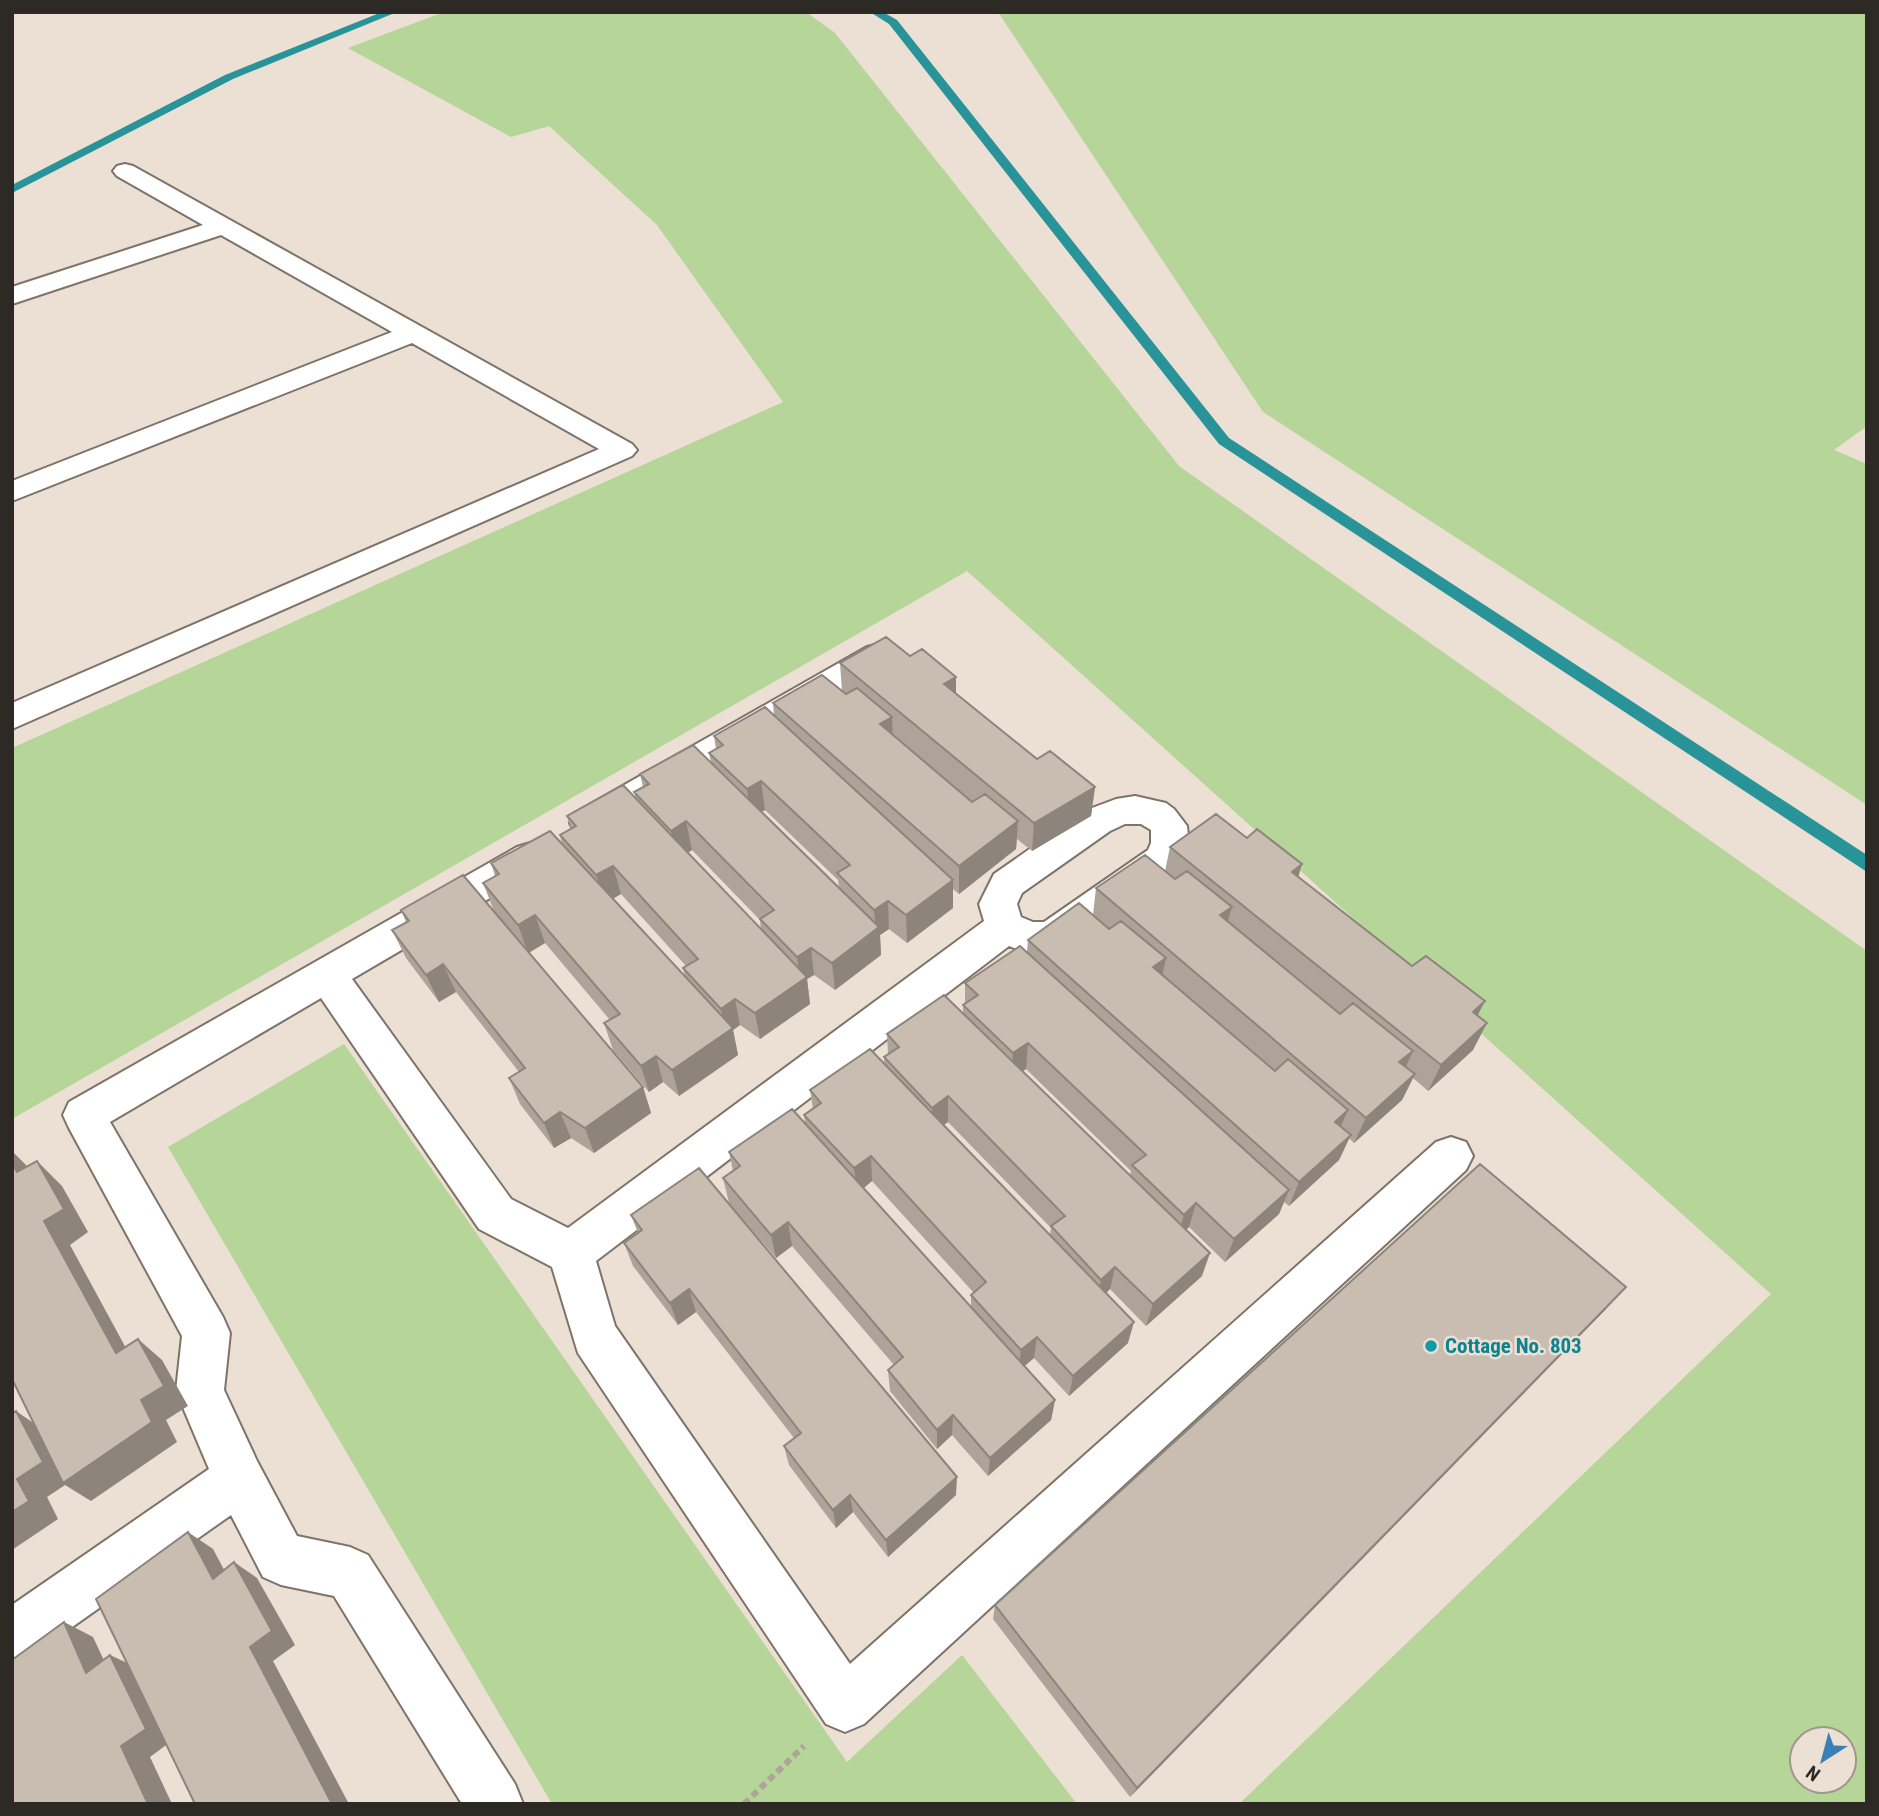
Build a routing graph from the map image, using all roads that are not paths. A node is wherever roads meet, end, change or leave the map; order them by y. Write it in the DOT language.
graph roads {
  1 [pos="125,171"];
  2 [pos="223,226"];
  3 [pos="12,296"];
  4 [pos="413,333"];
  5 [pos="12,492"];
  6 [pos="880,655"];
  7 [pos="12,717"];
  8 [pos="1005,928"];
  9 [pos="326,974"];
  10 [pos="1451,1156"];
  11 [pos="571,1253"];
  12 [pos="239,1479"];
  13 [pos="12,1637"];
  14 [pos="495,1804"];
  1 -- 2 [label="street"];
  2 -- 3 [label="street"];
  2 -- 4 [label="street"];
  4 -- 5 [label="street"];
  4 -- 7 [label="street"];
  6 -- 9 [label="street"];
  8 -- 11 [label="street"];
  9 -- 11 [label="street"];
  9 -- 12 [label="street"];
  10 -- 11 [label="street"];
  12 -- 13 [label="street"];
  12 -- 14 [label="street"];
}
